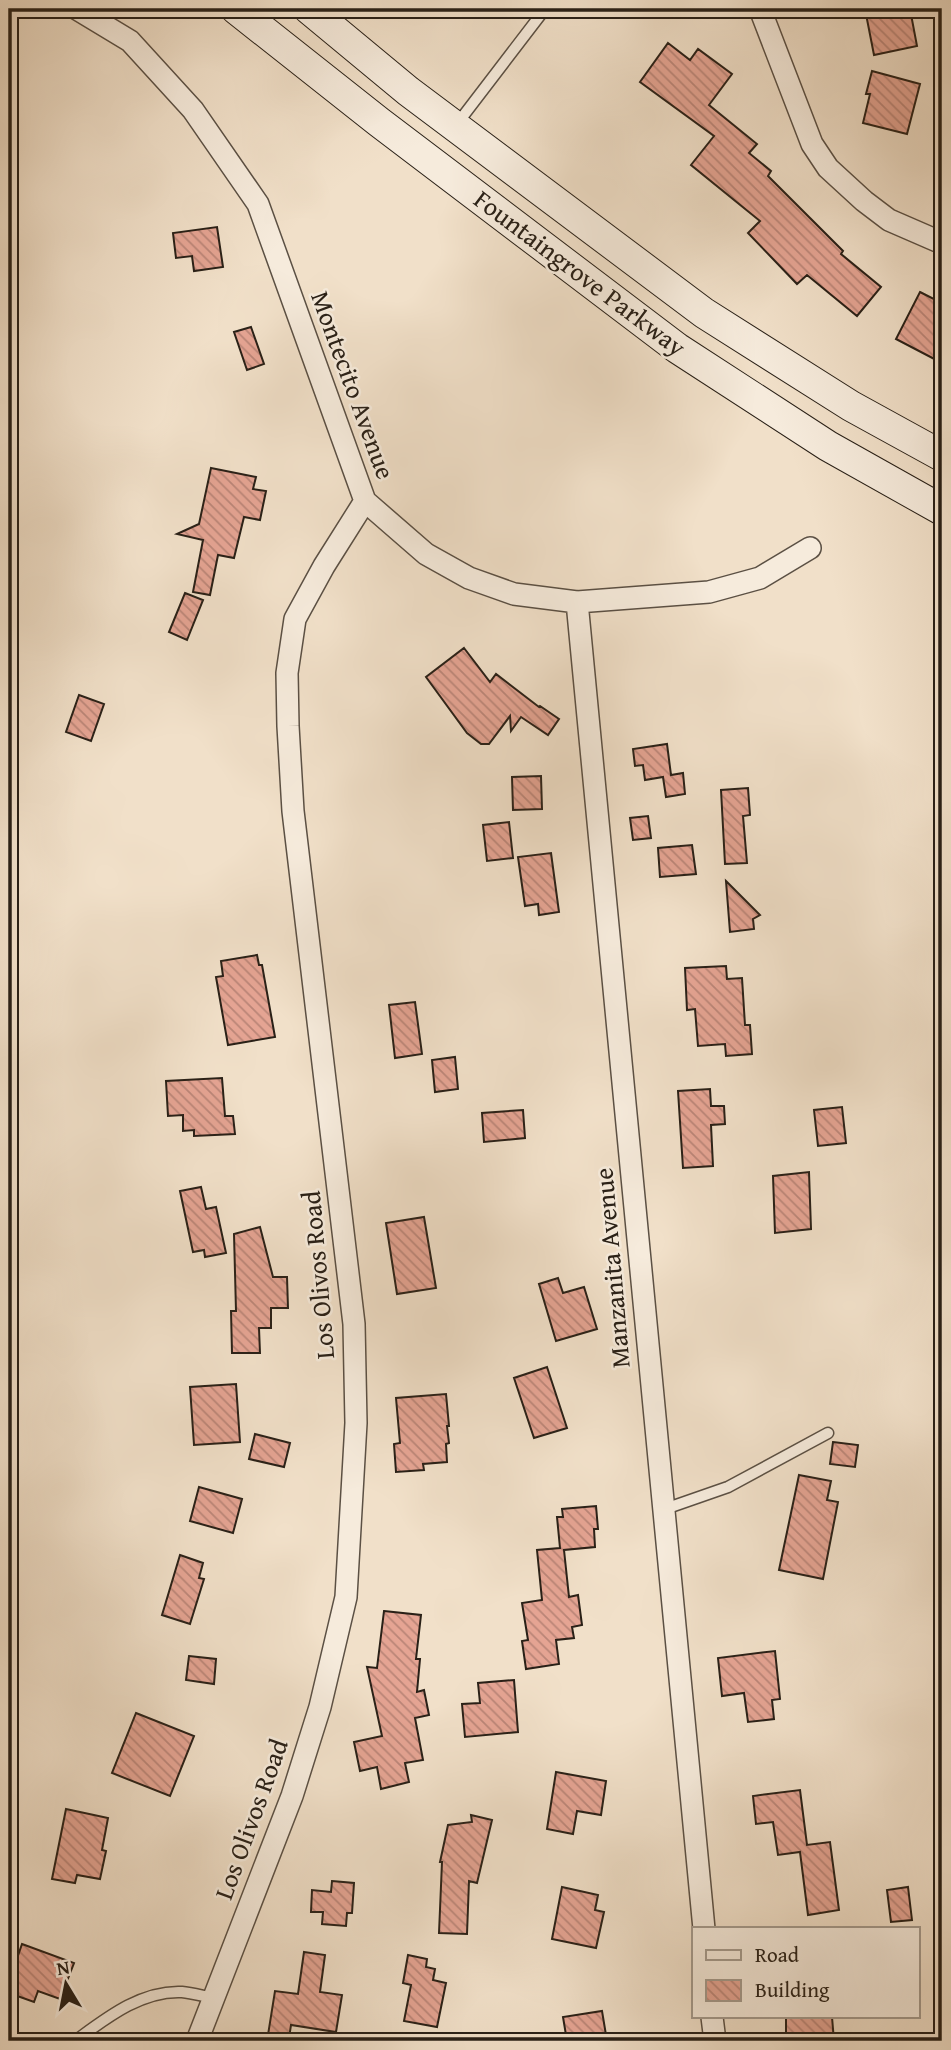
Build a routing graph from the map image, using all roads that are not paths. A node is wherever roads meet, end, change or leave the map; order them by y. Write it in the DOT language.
graph roads {
  1 [pos="77,9"];
  2 [pos="236,9"];
  3 [pos="309,9"];
  4 [pos="545,9"];
  5 [pos="760,9"];
  6 [pos="455,126"];
  7 [pos="942,243"];
  8 [pos="942,456"];
  9 [pos="365,501"];
  10 [pos="942,510"];
  11 [pos="810,548"];
  12 [pos="577,602"];
  13 [pos="828,1433"];
  14 [pos="662,1510"];
  15 [pos="704,1927"];
  16 [pos="214,1998"];
  17 [pos="712,2018"];
  18 [pos="75,2041"];
  19 [pos="197,2041"];
  20 [pos="715,2041"];
  1 -- 9 [label="street, Montecito Avenue"];
  2 -- 10 [label="main road, Fountaingrove Parkway"];
  3 -- 6 [label="main road, Fountaingrove Parkway"];
  4 -- 6 [label="lane"];
  5 -- 7 [label="street"];
  6 -- 8 [label="main road, Fountaingrove Parkway"];
  9 -- 12 [label="street, Montecito Avenue"];
  9 -- 16 [label="street, Los Olivos Road"];
  11 -- 12 [label="street, Montecito Avenue"];
  12 -- 14 [label="street, Manzanita Avenue"];
  13 -- 14 [label="lane"];
  14 -- 15 [label="street, Manzanita Avenue"];
  16 -- 18 [label="lane"];
  16 -- 19 [label="street, Los Olivos Road"];
  17 -- 20 [label="street"];
}
